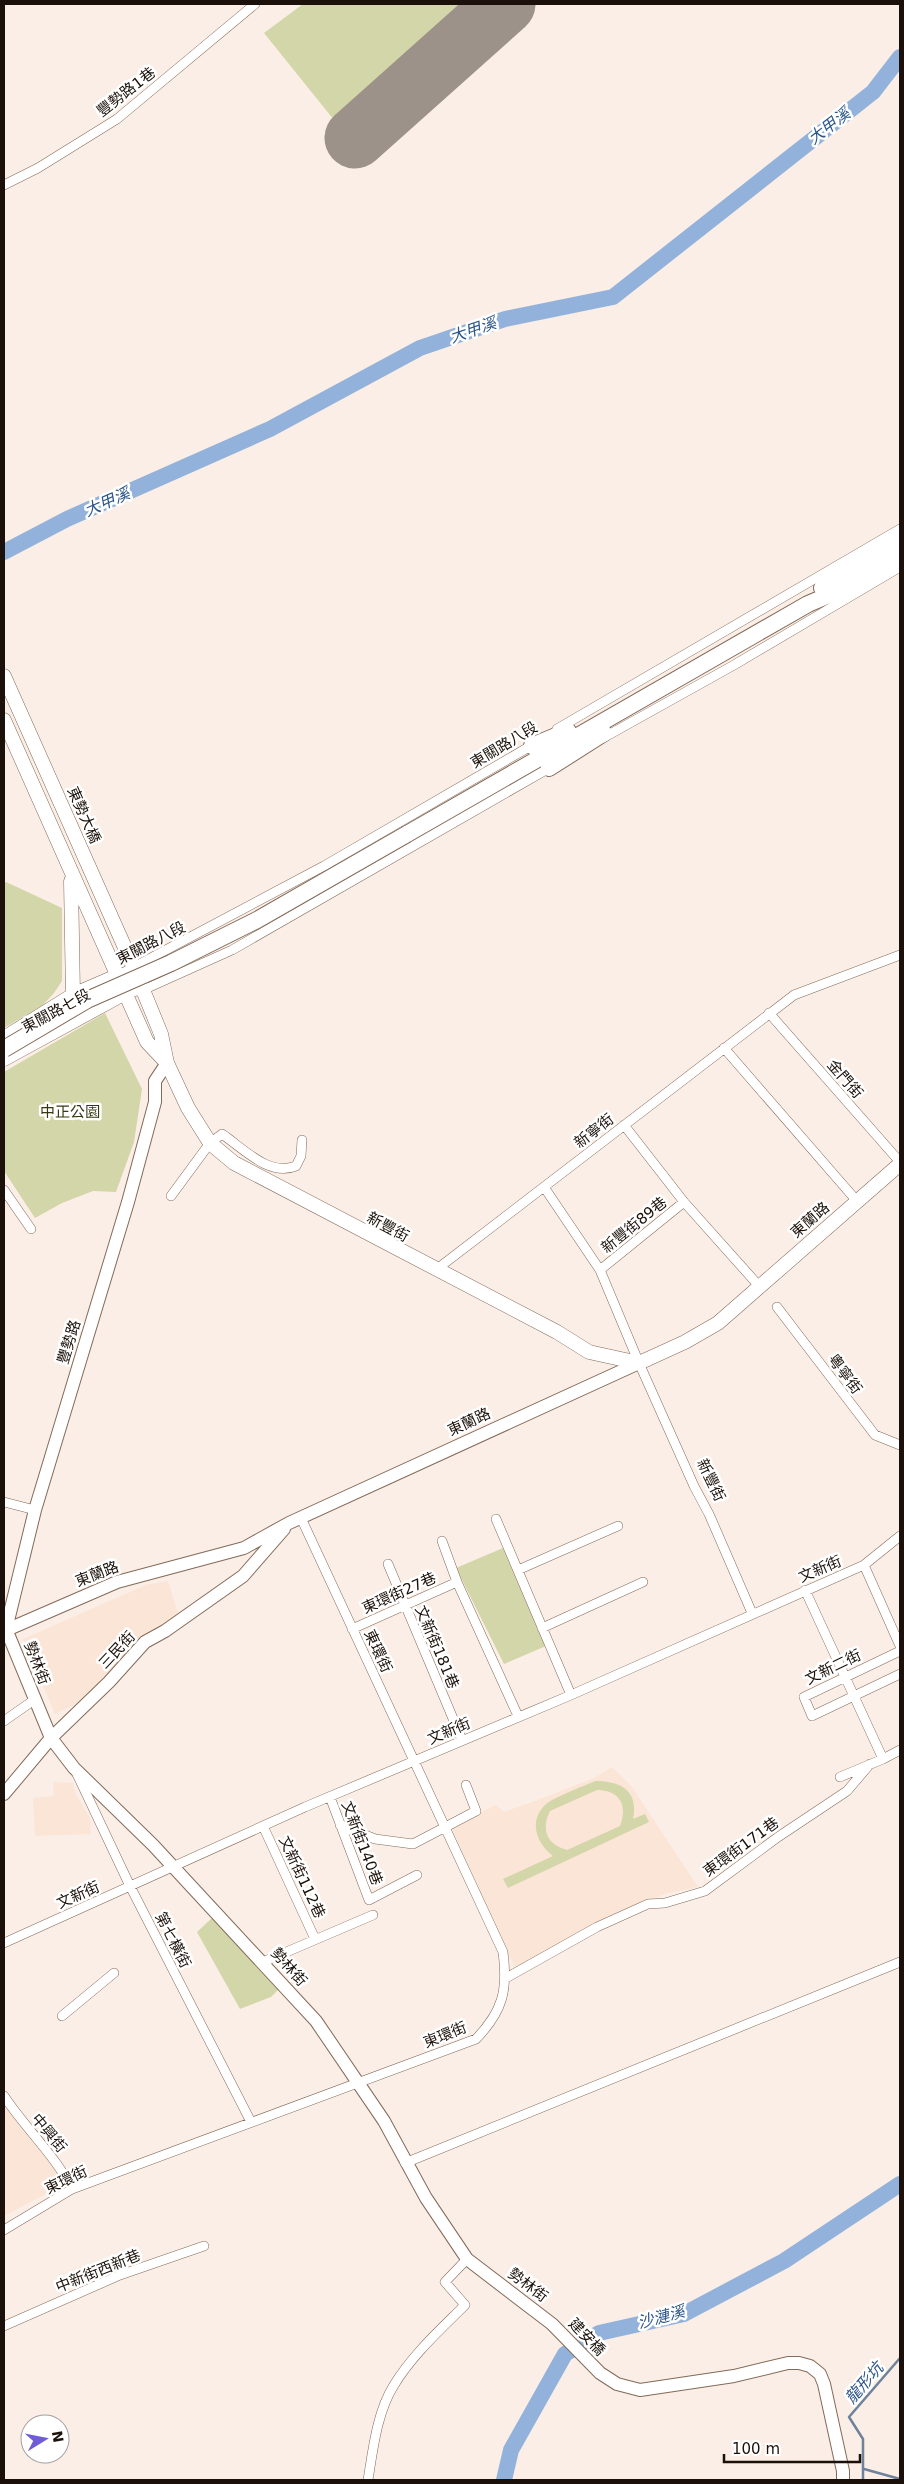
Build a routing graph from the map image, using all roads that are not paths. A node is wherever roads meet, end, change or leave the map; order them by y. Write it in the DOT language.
graph roads {
  1 [pos="255,4"];
  2 [pos="4,185"];
  3 [pos="900,530"];
  4 [pos="900,542"];
  5 [pos="900,557"];
  6 [pos="900,567"];
  7 [pos="854,577"];
  8 [pos="4,676"];
  9 [pos="4,720"];
  10 [pos="532,746"];
  11 [pos="549,768"];
  12 [pos="71,875"];
  13 [pos="900,955"];
  14 [pos="134,968"];
  15 [pos="117,976"];
  16 [pos="143,990"];
  17 [pos="125,993"];
  18 [pos="74,995"];
  19 [pos="768,1013"];
  20 [pos="17,1029"];
  21 [pos="4,1038"];
  22 [pos="27,1045"];
  23 [pos="724,1048"];
  24 [pos="4,1049"];
  25 [pos="4,1058"];
  26 [pos="167,1063"];
  27 [pos="624,1125"];
  28 [pos="302,1140"];
  29 [pos="210,1143"];
  30 [pos="900,1163"];
  31 [pos="544,1187"];
  32 [pos="4,1190"];
  33 [pos="171,1196"];
  34 [pos="856,1200"];
  35 [pos="684,1202"];
  36 [pos="31,1229"];
  37 [pos="437,1269"];
  38 [pos="600,1270"];
  39 [pos="759,1286"];
  40 [pos="777,1307"];
  41 [pos="639,1363"];
  42 [pos="900,1445"];
  43 [pos="4,1502"];
  44 [pos="36,1510"];
  45 [pos="301,1518"];
  46 [pos="496,1519"];
  47 [pos="289,1523"];
  48 [pos="618,1526"];
  49 [pos="900,1536"];
  50 [pos="442,1541"];
  51 [pos="388,1564"];
  52 [pos="864,1565"];
  53 [pos="518,1570"];
  54 [pos="457,1582"];
  55 [pos="643,1582"];
  56 [pos="805,1590"];
  57 [pos="404,1606"];
  58 [pos="752,1613"];
  59 [pos="542,1628"];
  60 [pos="352,1629"];
  61 [pos="5,1630"];
  62 [pos="900,1646"];
  63 [pos="900,1651"];
  64 [pos="900,1674"];
  65 [pos="845,1676"];
  66 [pos="571,1695"];
  67 [pos="854,1696"];
  68 [pos="34,1700"];
  69 [pos="518,1716"];
  70 [pos="4,1721"];
  71 [pos="51,1738"];
  72 [pos="462,1740"];
  73 [pos="900,1750"];
  74 [pos="883,1759"];
  75 [pos="414,1761"];
  76 [pos="870,1764"];
  77 [pos="74,1768"];
  78 [pos="840,1777"];
  79 [pos="466,1785"];
  80 [pos="4,1794"];
  81 [pos="330,1797"];
  82 [pos="340,1825"];
  83 [pos="263,1826"];
  84 [pos="445,1828"];
  85 [pos="174,1867"];
  86 [pos="417,1875"];
  87 [pos="130,1886"];
  88 [pos="373,1915"];
  89 [pos="316,1939"];
  90 [pos="4,1943"];
  91 [pos="263,1962"];
  92 [pos="900,1962"];
  93 [pos="114,1973"];
  94 [pos="506,1978"];
  95 [pos="62,2016"];
  96 [pos="360,2082"];
  97 [pos="4,2096"];
  98 [pos="251,2122"];
  99 [pos="405,2163"];
  100 [pos="72,2189"];
  101 [pos="4,2230"];
  102 [pos="204,2246"];
  103 [pos="467,2259"];
  104 [pos="552,2324"];
  105 [pos="4,2326"];
  106 [pos="368,2480"];
  107 [pos="843,2480"];
  1 -- 2 [label="street, 豐勢路1巷"];
  3 -- 10 [label="street, 東關路八段"];
  4 -- 7 [label="highway"];
  5 -- 7 [label="highway"];
  6 -- 11 [label="street"];
  7 -- 10 [label="highway"];
  7 -- 11 [label="highway"];
  7 -- 24 [label="highway, bridge"];
  8 -- 14 [label="main road, 東勢大橋"];
  9 -- 12 [label="main road"];
  10 -- 14 [label="street, 東關路八段"];
  11 -- 16 [label="street"];
  12 -- 15 [label="main road"];
  12 -- 18 [label="main road"];
  13 -- 19 [label="street"];
  14 -- 15 [label="street, 東關路八段"];
  14 -- 16 [label="main road"];
  15 -- 17 [label="main road"];
  15 -- 18 [label="main road, 東關路七段"];
  16 -- 17 [label="street"];
  16 -- 26 [label="main road"];
  17 -- 22 [label="main road, 東關路七段"];
  17 -- 26 [label="main road"];
  18 -- 20 [label="main road, 東關路七段"];
  19 -- 23 [label="street, 新寧街"];
  19 -- 30 [label="street, 金門街"];
  20 -- 21 [label="main road, 東關路七段"];
  20 -- 22 [label="main road"];
  22 -- 25 [label="main road, 東關路七段"];
  23 -- 27 [label="street, 新寧街"];
  23 -- 34 [label="street"];
  26 -- 29 [label="main road, 新豐街"];
  26 -- 44 [label="street, 豐勢路"];
  27 -- 31 [label="street, 新寧街"];
  27 -- 35 [label="street"];
  28 -- 29 [label="street"];
  29 -- 33 [label="street"];
  29 -- 37 [label="main road, 新豐街"];
  30 -- 34 [label="main road, 東蘭路"];
  31 -- 37 [label="street, 新寧街"];
  31 -- 38 [label="street, 新豐街"];
  32 -- 36 [label="street"];
  34 -- 39 [label="main road, 東蘭路"];
  35 -- 38 [label="street, 新豐街89巷"];
  35 -- 39 [label="street"];
  37 -- 41 [label="main road, 新豐街"];
  38 -- 41 [label="street, 新豐街"];
  39 -- 41 [label="main road, 東蘭路"];
  40 -- 42 [label="street, 粵寧街"];
  41 -- 45 [label="street, 東蘭路"];
  41 -- 58 [label="street, 新豐街"];
  43 -- 44 [label="street"];
  44 -- 61 [label="street, 豐勢路"];
  45 -- 47 [label="street, 東蘭路"];
  45 -- 60 [label="street, 東環街"];
  46 -- 53 [label="street"];
  47 -- 61 [label="street, 東蘭路"];
  47 -- 71 [label="street, 三民街"];
  48 -- 53 [label="street"];
  49 -- 52 [label="street, 文新街"];
  50 -- 54 [label="street"];
  51 -- 57 [label="street, 文新街181巷"];
  52 -- 56 [label="street, 文新街"];
  52 -- 62 [label="street"];
  53 -- 59 [label="street"];
  54 -- 57 [label="street, 東環街27巷"];
  54 -- 69 [label="street"];
  55 -- 59 [label="street"];
  56 -- 58 [label="street, 文新街"];
  56 -- 65 [label="street"];
  57 -- 60 [label="street, 東環街27巷"];
  57 -- 72 [label="street, 文新街181巷"];
  58 -- 66 [label="street, 文新街"];
  59 -- 66 [label="street"];
  60 -- 75 [label="street, 東環街"];
  61 -- 68 [label="street, 勢林街"];
  63 -- 65 [label="street, 文新二街"];
  64 -- 67 [label="street, 文新二街"];
  65 -- 67 [label="street"];
  65 -- 67 [label="street, 文新二街"];
  66 -- 69 [label="street, 文新街"];
  67 -- 74 [label="street"];
  68 -- 70 [label="street"];
  68 -- 71 [label="street, 勢林街"];
  69 -- 72 [label="street, 文新街"];
  71 -- 77 [label="street, 勢林街"];
  71 -- 80 [label="street, 三民街"];
  72 -- 75 [label="street, 文新街"];
  73 -- 74 [label="street"];
  74 -- 76 [label="street"];
  75 -- 81 [label="street, 文新街"];
  75 -- 84 [label="street, 東環街"];
  76 -- 78 [label="street"];
  76 -- 94 [label="street, 東環街171巷"];
  77 -- 85 [label="street, 勢林街"];
  77 -- 87 [label="street, 第七橫街"];
  79 -- 84 [label="street"];
  81 -- 82 [label="street, 文新街140巷"];
  81 -- 83 [label="street, 文新街"];
  82 -- 84 [label="street"];
  82 -- 86 [label="street, 文新街140巷"];
  83 -- 85 [label="street, 文新街"];
  83 -- 89 [label="street, 文新街112巷"];
  84 -- 94 [label="street, 東環街"];
  85 -- 87 [label="street, 文新街"];
  85 -- 91 [label="street, 勢林街"];
  87 -- 90 [label="street, 文新街"];
  87 -- 98 [label="street, 第七橫街"];
  88 -- 89 [label="street"];
  89 -- 91 [label="street"];
  91 -- 96 [label="street, 勢林街"];
  92 -- 99 [label="street"];
  93 -- 95 [label="street"];
  94 -- 96 [label="street, 東環街"];
  96 -- 98 [label="street, 東環街"];
  96 -- 99 [label="street, 勢林街"];
  97 -- 100 [label="street, 中興街"];
  98 -- 100 [label="street, 東環街"];
  99 -- 103 [label="street, 勢林街"];
  100 -- 101 [label="street, 東環街"];
  102 -- 105 [label="street, 中新街西新巷"];
  103 -- 104 [label="street, 勢林街"];
  103 -- 106 [label="street"];
  104 -- 107 [label="street, 建安橋"];
}
